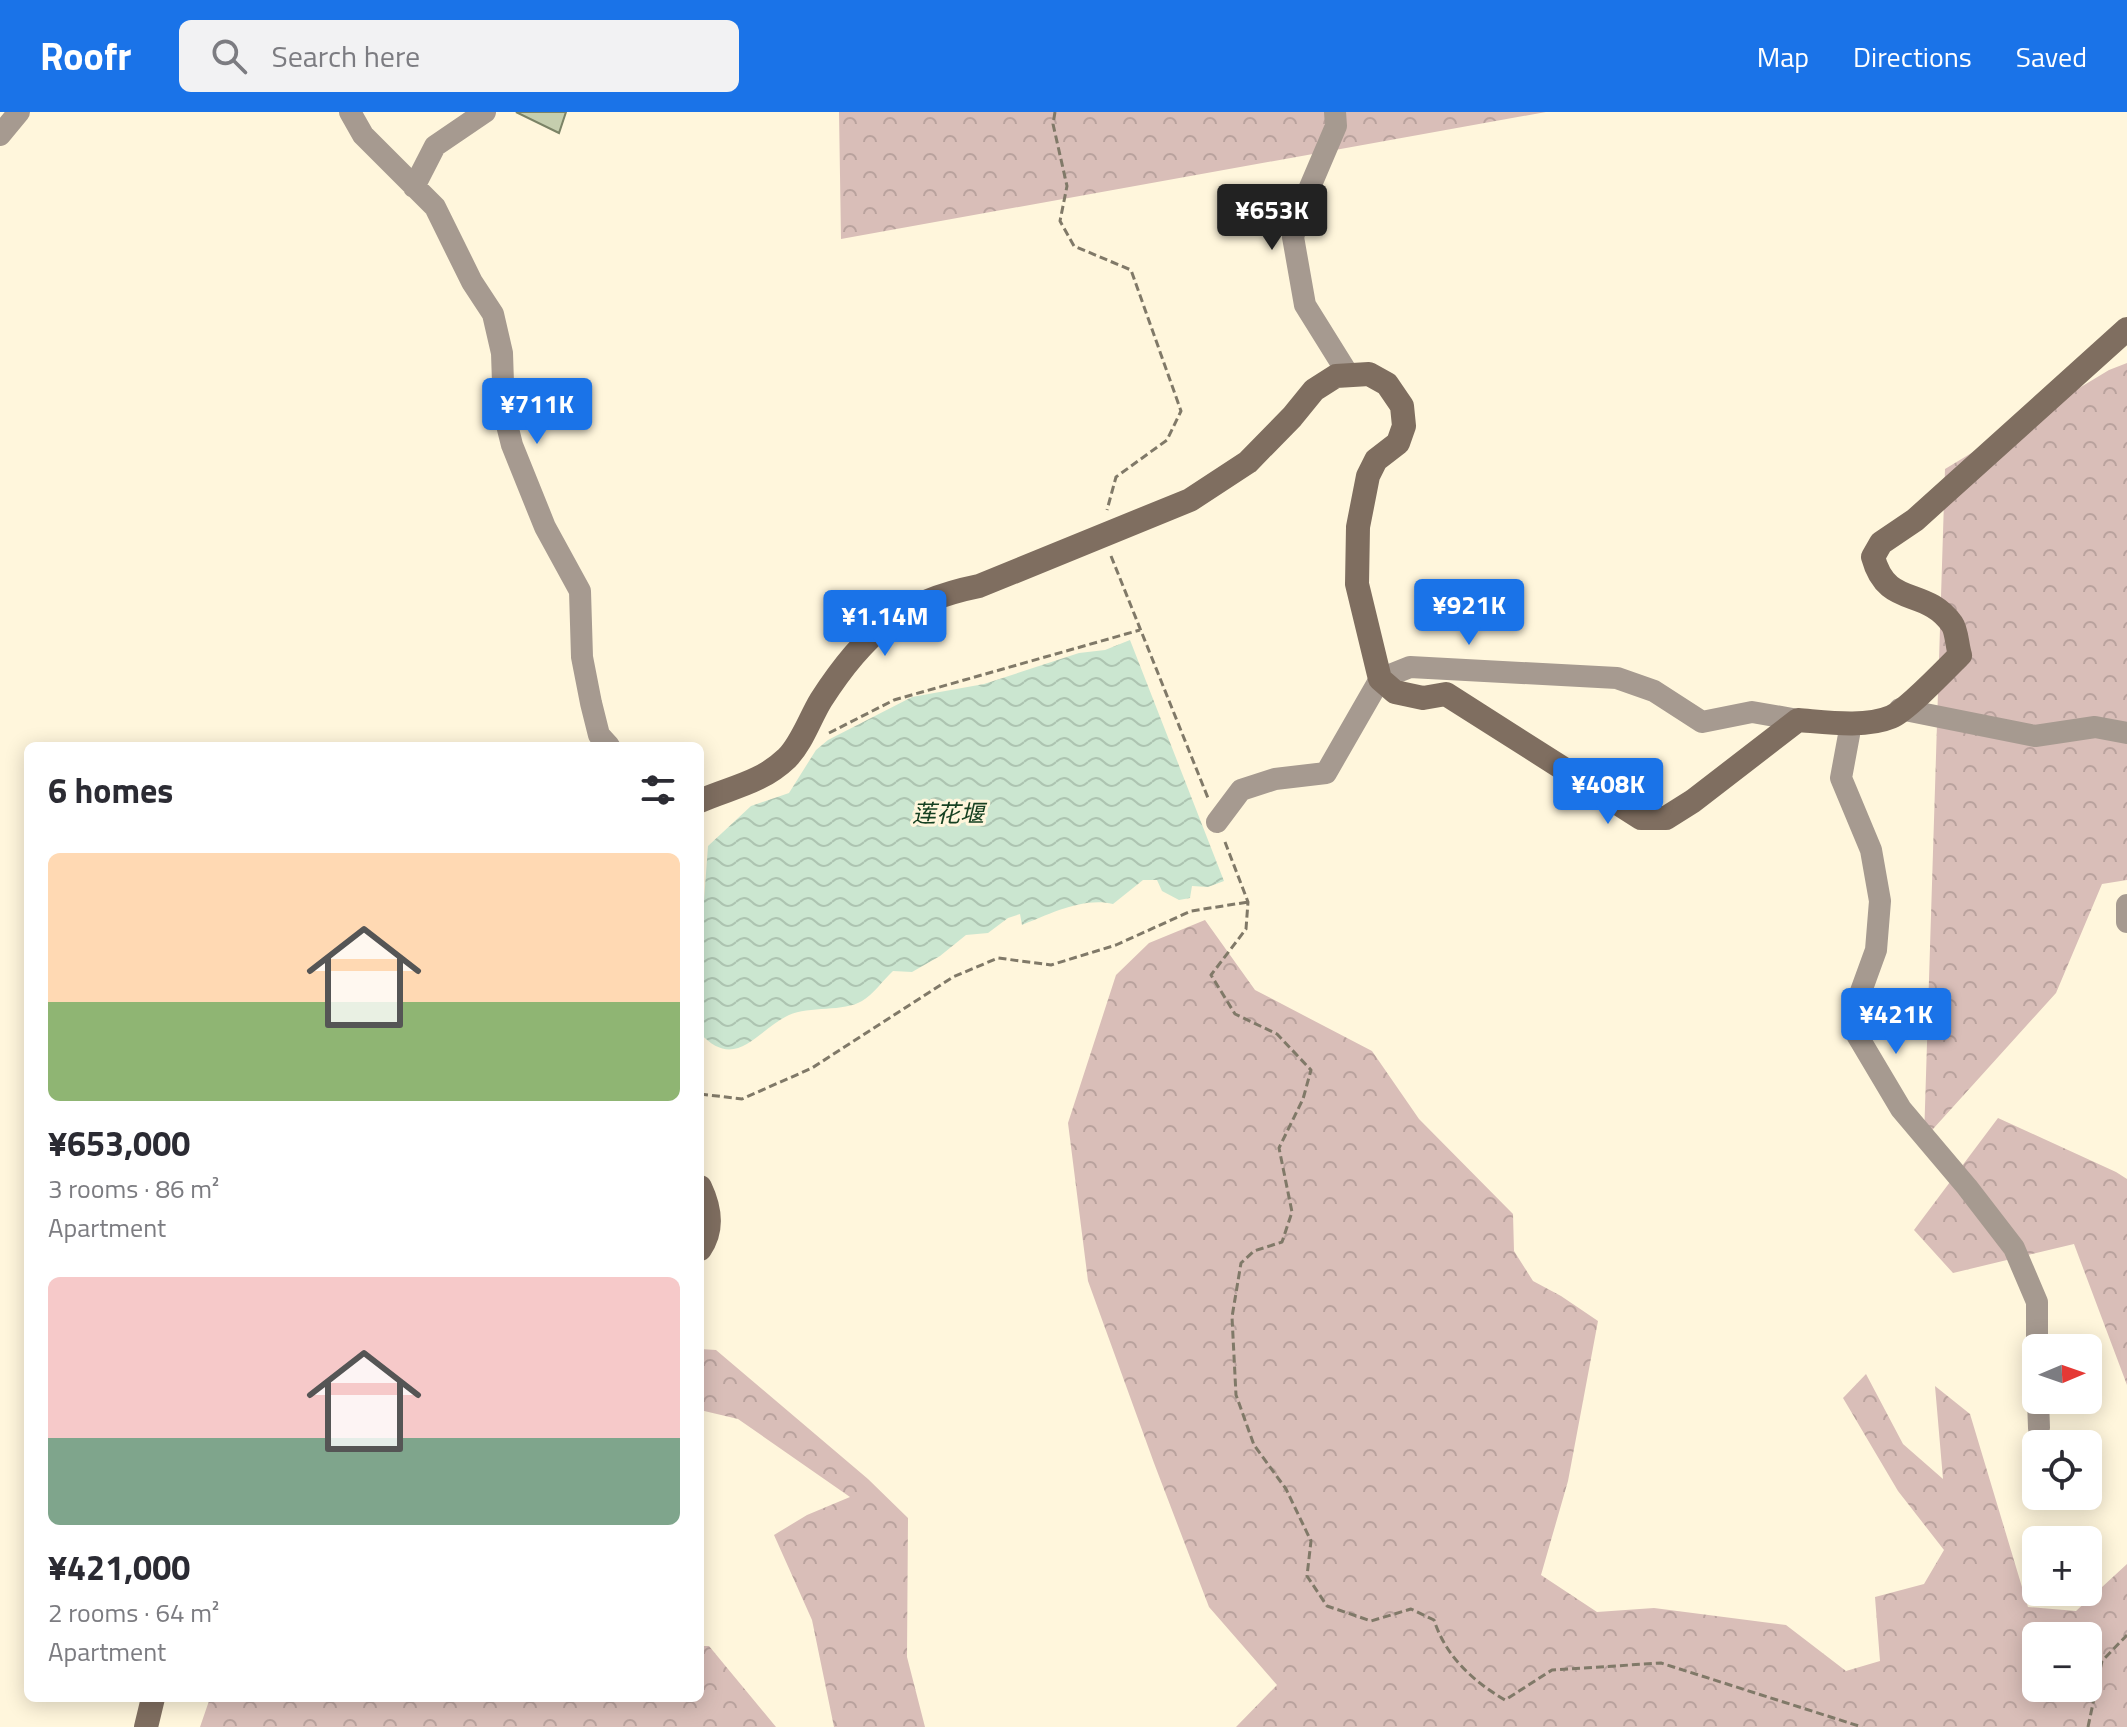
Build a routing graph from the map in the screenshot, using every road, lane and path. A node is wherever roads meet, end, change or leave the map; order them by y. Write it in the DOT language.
graph roads {
  1 [pos="19,112"];
  2 [pos="350,112"];
  3 [pos="485,112"];
  4 [pos="1055,112"];
  5 [pos="1335,112"];
  6 [pos="0,135"];
  7 [pos="414,187"];
  8 [pos="2127,329"];
  9 [pos="1348,374"];
  10 [pos="1103,536"];
  11 [pos="1140,630"];
  12 [pos="1380,679"];
  13 [pos="1900,709"];
  14 [pos="1798,720"];
  15 [pos="1851,724"];
  16 [pos="2127,733"];
  17 [pos="819,738"];
  18 [pos="605,742"];
  19 [pos="704,800"];
  20 [pos="1217,822"];
  21 [pos="1248,902"];
  22 [pos="2127,905"];
  23 [pos="2127,922"];
  24 [pos="704,1094"];
  25 [pos="704,1196"];
  26 [pos="704,1244"];
  27 [pos="2037,1334"];
  28 [pos="2038,1414"];
  29 [pos="2039,1428"];
  30 [pos="2127,1635"];
  31 [pos="152,1702"];
  32 [pos="146,1727"];
  33 [pos="1862,1727"];
  34 [pos="2088,1727"];
  1 -- 6 [label="street"];
  2 -- 7 [label="street"];
  3 -- 7 [label="street"];
  4 -- 10 [label="path"];
  5 -- 9 [label="street"];
  7 -- 18 [label="street"];
  8 -- 13 [label="street"];
  9 -- 10 [label="street"];
  9 -- 12 [label="street"];
  10 -- 11 [label="path"];
  10 -- 19 [label="street"];
  11 -- 17 [label="path"];
  11 -- 20 [label="path"];
  12 -- 14 [label="street"];
  12 -- 14 [label="street"];
  12 -- 20 [label="street"];
  13 -- 15 [label="street"];
  13 -- 16 [label="street"];
  14 -- 15 [label="street"];
  15 -- 27 [label="street"];
  20 -- 21 [label="path"];
  21 -- 24 [label="path"];
  21 -- 33 [label="path"];
  22 -- 23 [label="street"];
  25 -- 26 [label="street"];
  28 -- 29 [label="street"];
  30 -- 34 [label="path"];
  31 -- 32 [label="street"];
}
